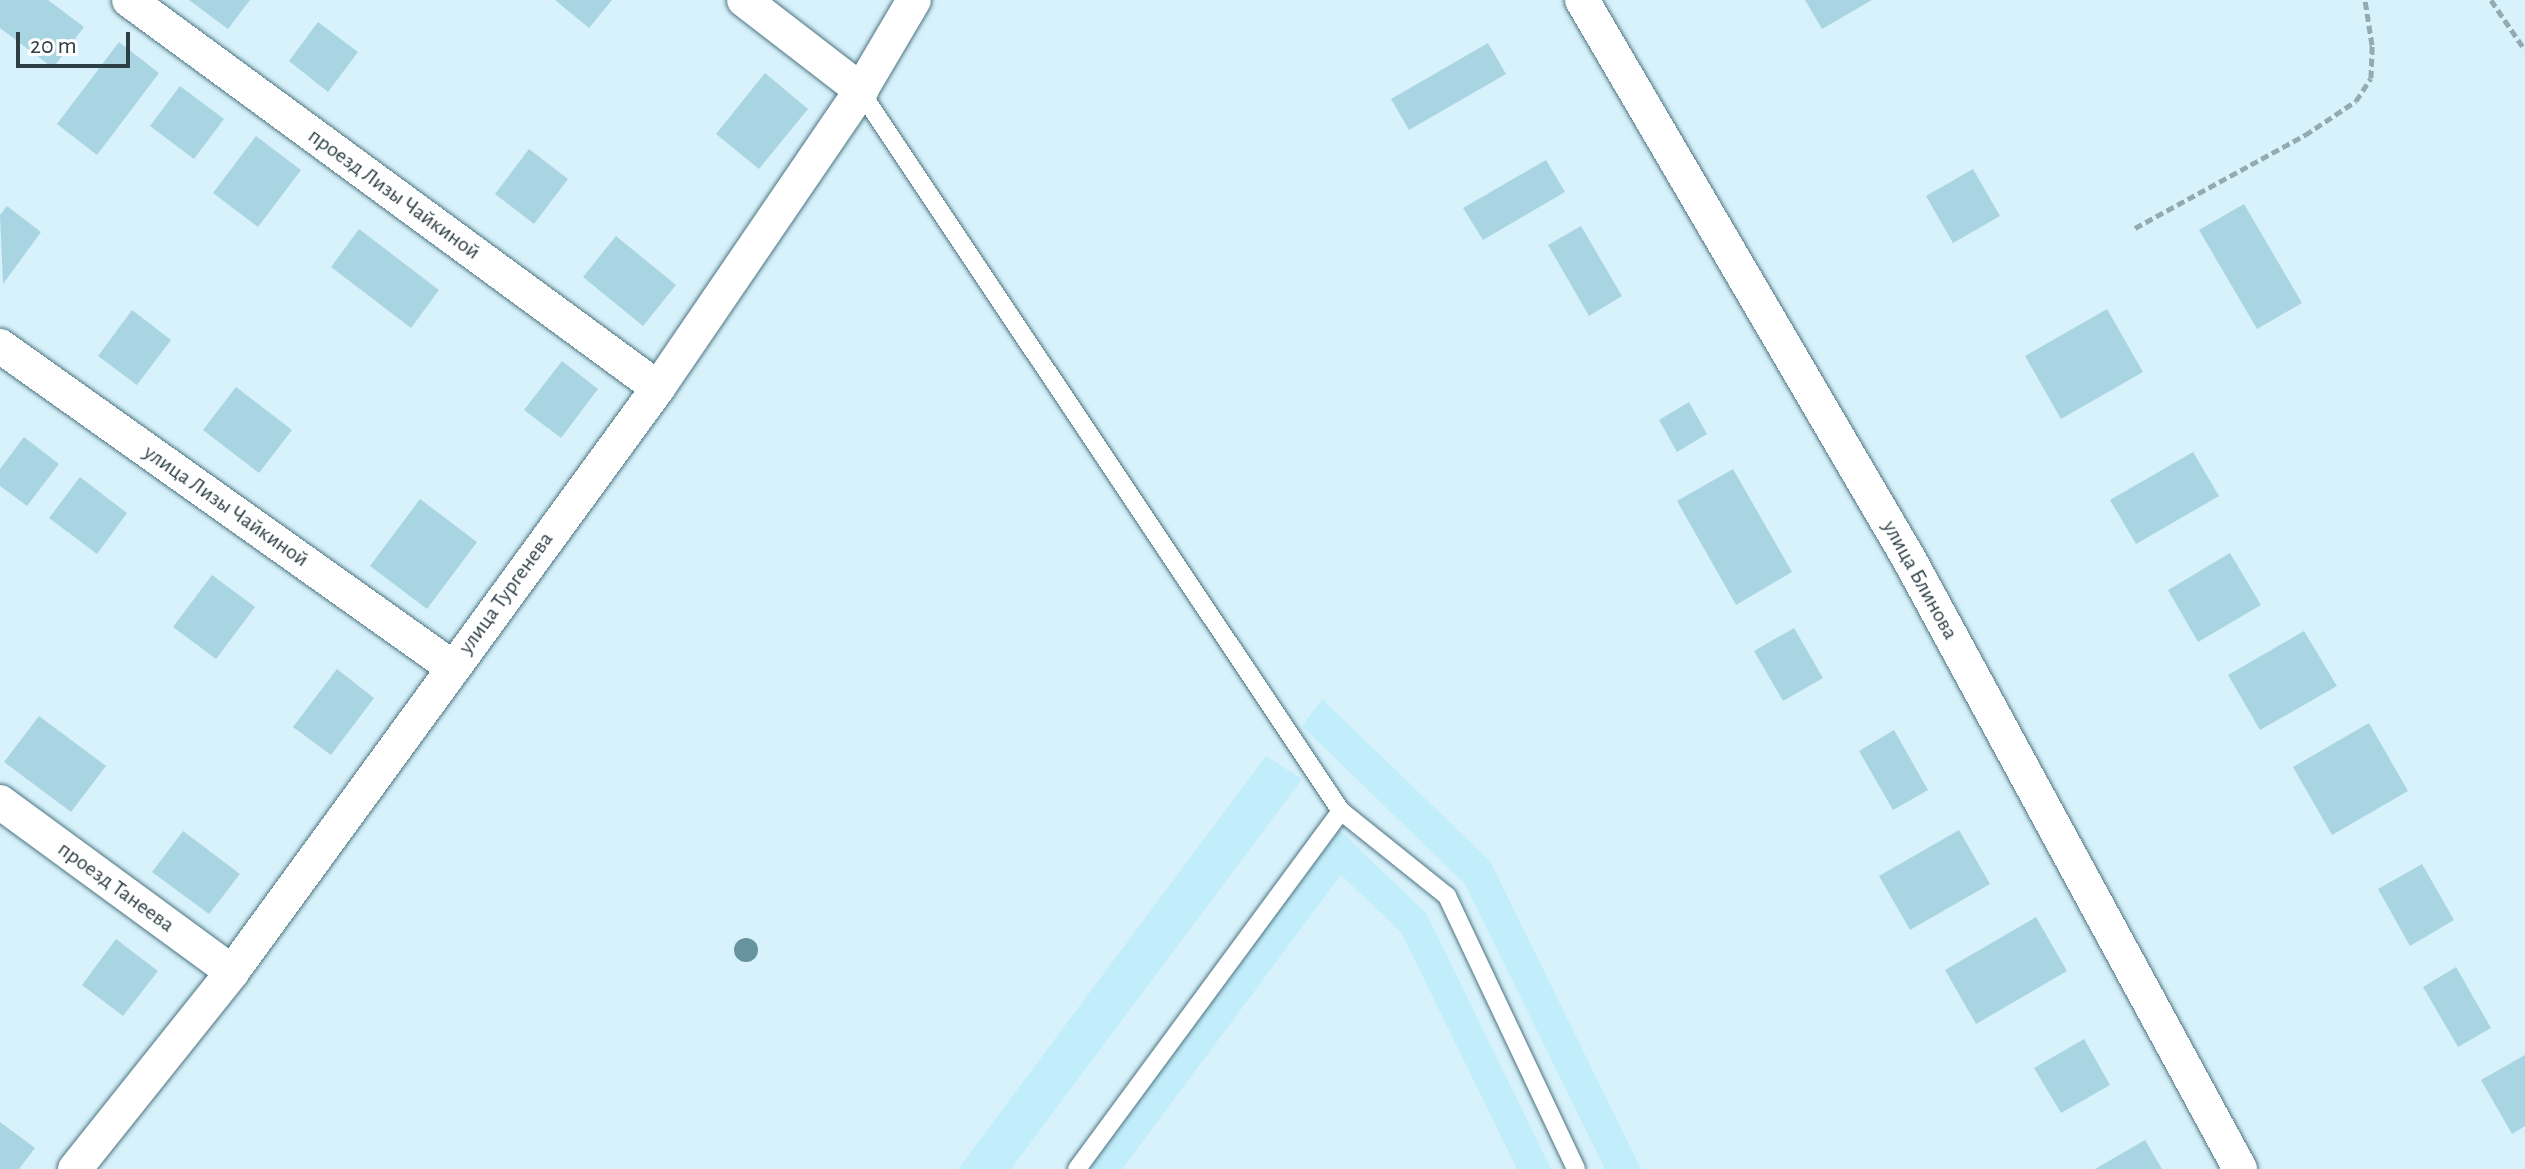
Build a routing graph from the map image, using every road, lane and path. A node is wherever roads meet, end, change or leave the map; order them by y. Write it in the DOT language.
graph roads {
  1 [pos="129,0"];
  2 [pos="744,0"];
  3 [pos="772,0"];
  4 [pos="914,0"];
  5 [pos="1582,0"];
  6 [pos="2365,0"];
  7 [pos="2491,0"];
  8 [pos="2525,50"];
  9 [pos="861,90"];
  10 [pos="2135,228"];
  11 [pos="0,346"];
  12 [pos="658,388"];
  13 [pos="452,667"];
  14 [pos="0,802"];
  15 [pos="1341,811"];
  16 [pos="232,972"];
  17 [pos="75,1169"];
  18 [pos="1077,1169"];
  19 [pos="1576,1169"];
  20 [pos="2240,1169"];
  1 -- 12 [label="street, проезд Лизы Чайкиной"];
  2 -- 9 [label="street"];
  3 -- 9 [label="lane"];
  4 -- 9 [label="street, улица Тургенева"];
  5 -- 20 [label="street, улица Блинова"];
  6 -- 10 [label="path"];
  7 -- 8 [label="path"];
  9 -- 12 [label="street, улица Тургенева"];
  9 -- 15 [label="lane"];
  11 -- 13 [label="street, улица Лизы Чайкиной"];
  12 -- 13 [label="street, улица Тургенева"];
  13 -- 16 [label="street, улица Тургенева"];
  14 -- 16 [label="street, проезд Танеева"];
  15 -- 18 [label="lane"];
  15 -- 19 [label="lane"];
  16 -- 17 [label="street, улица Тургенева"];
}
